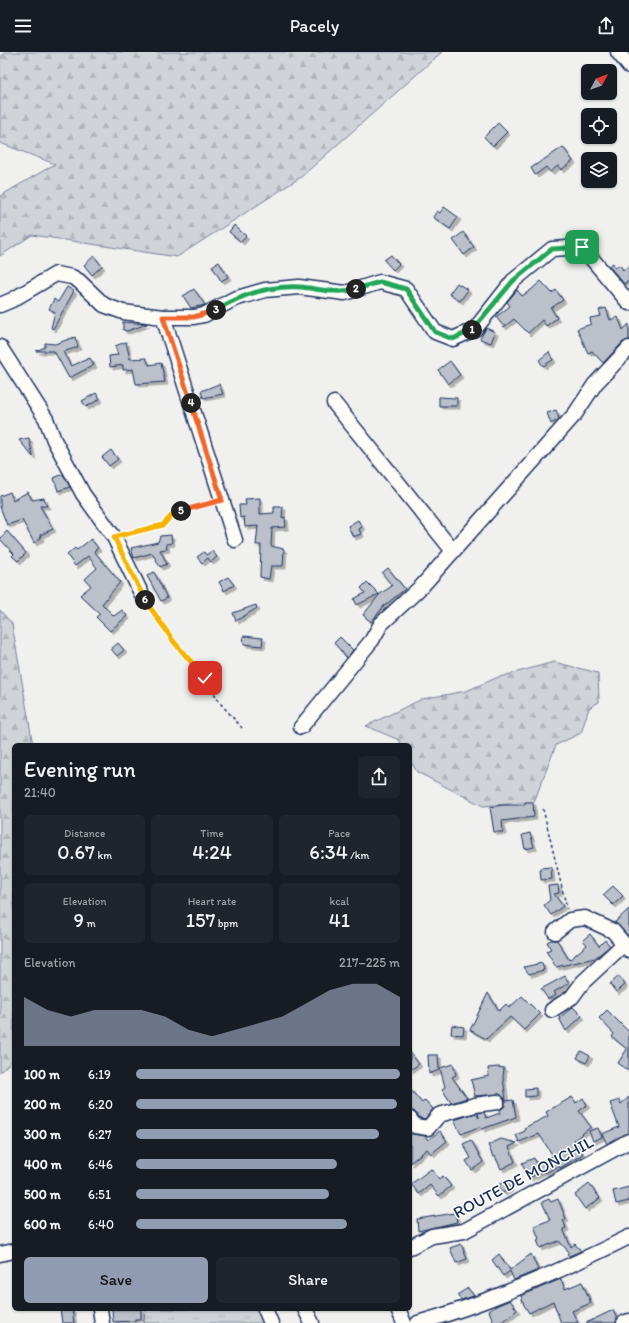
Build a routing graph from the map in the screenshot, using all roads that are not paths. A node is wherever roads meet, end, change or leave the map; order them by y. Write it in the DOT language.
graph roads {
  1 [pos="618,52"];
  2 [pos="629,66"];
  3 [pos="629,304"];
  4 [pos="0,305"];
  5 [pos="163,317"];
  6 [pos="0,346"];
  7 [pos="629,348"];
  8 [pos="334,403"];
  9 [pos="235,540"];
  10 [pos="453,551"];
  11 [pos="142,598"];
  12 [pos="301,728"];
  13 [pos="555,932"];
  14 [pos="626,947"];
  15 [pos="552,1010"];
  16 [pos="497,1102"];
  17 [pos="412,1122"];
  18 [pos="629,1141"];
  19 [pos="629,1237"];
  20 [pos="412,1246"];
  21 [pos="12,1251"];
  22 [pos="0,1254"];
  23 [pos="100,1311"];
  24 [pos="266,1311"];
  25 [pos="306,1311"];
  26 [pos="399,1311"];
  27 [pos="629,1321"];
  28 [pos="102,1323"];
  29 [pos="272,1323"];
  30 [pos="312,1323"];
  31 [pos="404,1323"];
  32 [pos="418,1323"];
  33 [pos="624,1323"];
  1 -- 2 [label="street"];
  3 -- 5 [label="street"];
  4 -- 5 [label="street"];
  5 -- 9 [label="street"];
  6 -- 11 [label="street"];
  7 -- 10 [label="street"];
  8 -- 10 [label="street"];
  10 -- 12 [label="street"];
  13 -- 14 [label="street"];
  14 -- 15 [label="street"];
  16 -- 17 [label="street"];
  18 -- 20 [label="street, ROUTE DE MONCHIL"];
  19 -- 32 [label="street"];
  21 -- 22 [label="street"];
  23 -- 28 [label="street"];
  24 -- 29 [label="street"];
  25 -- 30 [label="street"];
  26 -- 31 [label="street"];
  27 -- 33 [label="street"];
}
